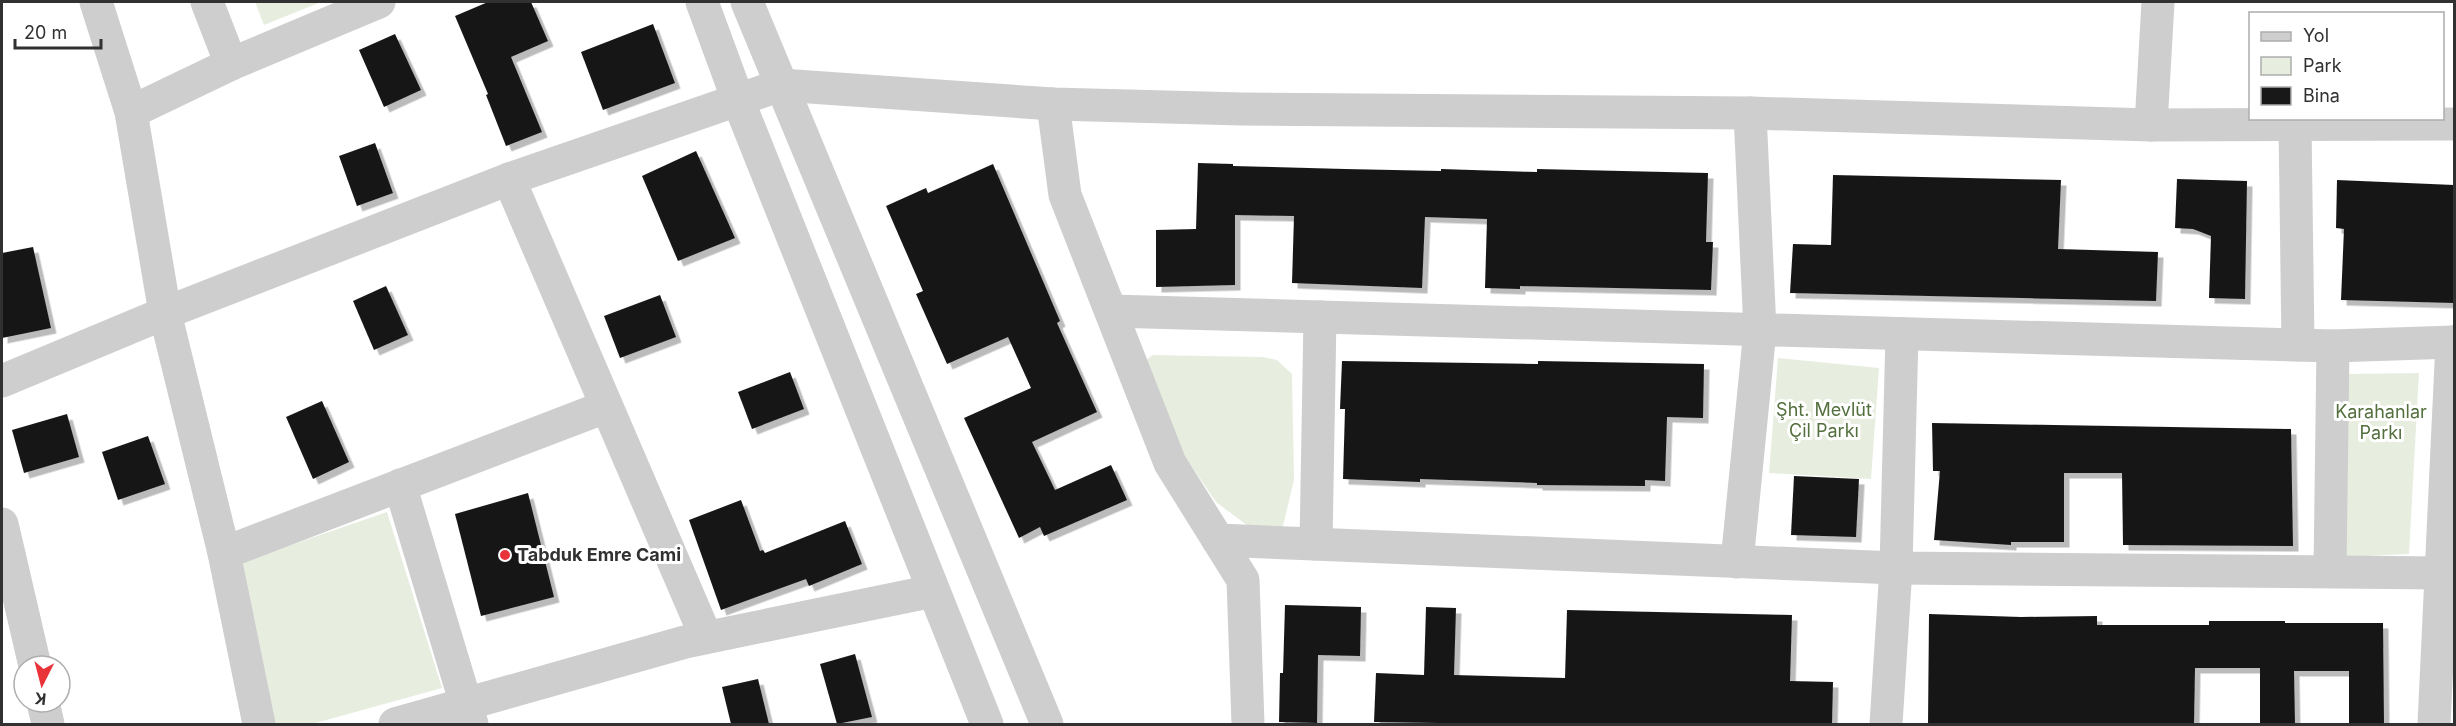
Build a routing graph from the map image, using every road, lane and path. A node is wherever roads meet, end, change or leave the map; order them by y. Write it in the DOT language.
graph roads {
  1 [pos="96,2"];
  2 [pos="207,2"];
  3 [pos="379,2"];
  4 [pos="702,2"];
  5 [pos="747,2"];
  6 [pos="2158,2"];
  7 [pos="231,64"];
  8 [pos="781,85"];
  9 [pos="738,100"];
  10 [pos="1053,104"];
  11 [pos="131,112"];
  12 [pos="1750,113"];
  13 [pos="2454,124"];
  14 [pos="2151,125"];
  15 [pos="2295,125"];
  16 [pos="509,179"];
  17 [pos="1111,311"];
  18 [pos="165,313"];
  19 [pos="1320,317"];
  20 [pos="1760,330"];
  21 [pos="1902,334"];
  22 [pos="2453,342"];
  23 [pos="2298,345"];
  24 [pos="2333,346"];
  25 [pos="2,381"];
  26 [pos="605,406"];
  27 [pos="400,485"];
  28 [pos="2,524"];
  29 [pos="1218,540"];
  30 [pos="1316,544"];
  31 [pos="224,553"];
  32 [pos="1737,562"];
  33 [pos="1896,568"];
  34 [pos="2330,572"];
  35 [pos="2441,573"];
  36 [pos="933,591"];
  37 [pos="706,637"];
  38 [pos="32,654"];
  39 [pos="470,714"];
  40 [pos="260,724"];
  41 [pos="395,724"];
  42 [pos="987,724"];
  43 [pos="1047,724"];
  44 [pos="1248,724"];
  45 [pos="1886,724"];
  46 [pos="2434,724"];
  1 -- 11 [label="street"];
  2 -- 7 [label="street"];
  3 -- 7 [label="street"];
  4 -- 9 [label="street"];
  5 -- 8 [label="street"];
  6 -- 14 [label="street"];
  7 -- 11 [label="street"];
  8 -- 9 [label="street"];
  8 -- 10 [label="street"];
  8 -- 43 [label="street"];
  9 -- 16 [label="street"];
  9 -- 36 [label="street"];
  10 -- 12 [label="street"];
  10 -- 17 [label="street"];
  11 -- 18 [label="street"];
  12 -- 14 [label="street"];
  12 -- 20 [label="street"];
  13 -- 15 [label="street"];
  14 -- 15 [label="street"];
  15 -- 23 [label="street"];
  16 -- 18 [label="street"];
  16 -- 26 [label="street"];
  17 -- 19 [label="street"];
  17 -- 29 [label="street"];
  18 -- 25 [label="street"];
  18 -- 31 [label="street"];
  19 -- 20 [label="street"];
  19 -- 30 [label="street"];
  20 -- 21 [label="street"];
  20 -- 32 [label="street"];
  21 -- 23 [label="street"];
  21 -- 33 [label="street"];
  22 -- 24 [label="street"];
  22 -- 35 [label="street"];
  23 -- 24 [label="street"];
  24 -- 34 [label="street"];
  26 -- 27 [label="street"];
  26 -- 37 [label="street"];
  27 -- 31 [label="street"];
  27 -- 39 [label="street"];
  28 -- 38 [label="street"];
  29 -- 30 [label="street"];
  29 -- 44 [label="street"];
  30 -- 32 [label="street"];
  31 -- 40 [label="street"];
  32 -- 33 [label="street"];
  33 -- 34 [label="street"];
  33 -- 45 [label="street"];
  34 -- 35 [label="street"];
  35 -- 46 [label="street"];
  36 -- 37 [label="street"];
  36 -- 42 [label="street"];
  37 -- 39 [label="street"];
  39 -- 41 [label="street"];
}
